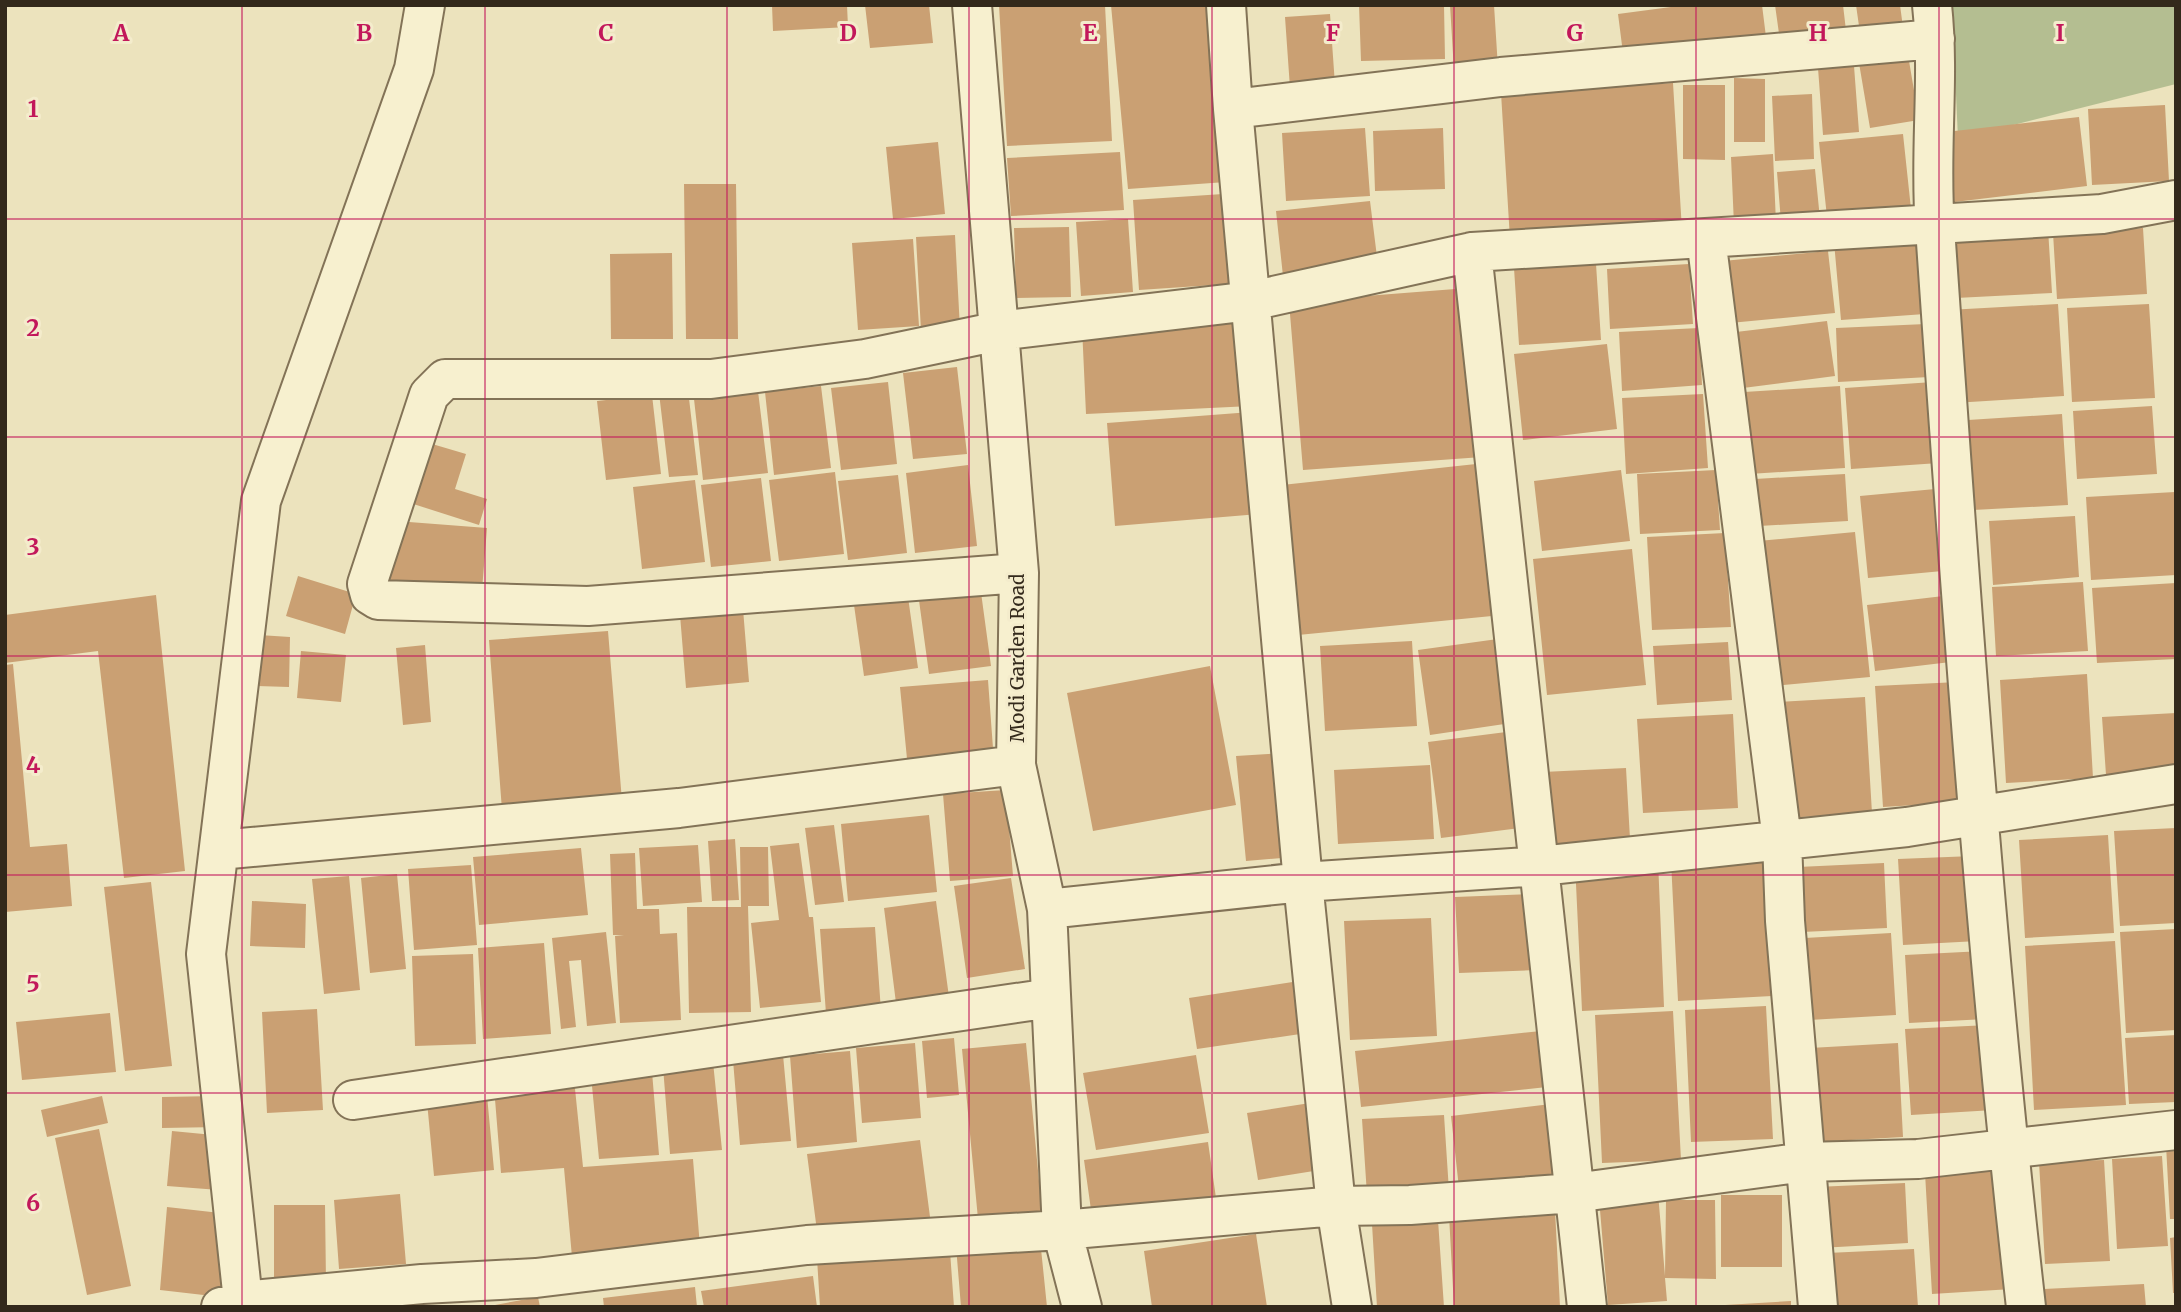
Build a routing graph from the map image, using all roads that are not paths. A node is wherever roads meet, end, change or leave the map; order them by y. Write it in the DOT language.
graph roads {
  1 [pos="425,5"];
  2 [pos="972,5"];
  3 [pos="1226,5"];
  4 [pos="1934,22"];
  5 [pos="1233,109"];
  6 [pos="2176,200"];
  7 [pos="1934,223"];
  8 [pos="1706,238"];
  9 [pos="1472,252"];
  10 [pos="1251,301"];
  11 [pos="999,331"];
  12 [pos="1019,573"];
  13 [pos="1016,765"];
  14 [pos="2176,784"];
  15 [pos="1980,815"];
  16 [pos="1782,840"];
  17 [pos="219,850"];
  18 [pos="1540,866"];
  19 [pos="1303,881"];
  20 [pos="1047,909"];
  21 [pos="1051,998"];
  22 [pos="353,1100"];
  23 [pos="2176,1130"];
  24 [pos="2008,1151"];
  25 [pos="1805,1161"];
  26 [pos="1574,1192"];
  27 [pos="1336,1206"];
  28 [pos="1062,1230"];
  29 [pos="541,1292"];
  30 [pos="232,1304"];
  31 [pos="1082,1307"];
  32 [pos="1352,1307"];
  33 [pos="1587,1307"];
  34 [pos="1818,1307"];
  35 [pos="2026,1307"];
  1 -- 17 [label="street"];
  2 -- 11 [label="street, Modi Garden Road"];
  3 -- 5 [label="street"];
  4 -- 5 [label="street"];
  4 -- 7 [label="street"];
  5 -- 10 [label="street"];
  6 -- 7 [label="street"];
  7 -- 8 [label="street"];
  7 -- 15 [label="street"];
  8 -- 9 [label="street"];
  8 -- 16 [label="street"];
  9 -- 10 [label="street"];
  9 -- 18 [label="street"];
  10 -- 11 [label="street"];
  10 -- 19 [label="street"];
  11 -- 12 [label="street, Modi Garden Road"];
  11 -- 12 [label="street"];
  12 -- 13 [label="street, Modi Garden Road"];
  13 -- 17 [label="street"];
  13 -- 20 [label="street, Modi Garden Road"];
  14 -- 15 [label="street"];
  15 -- 16 [label="street"];
  15 -- 24 [label="street"];
  16 -- 18 [label="street"];
  16 -- 25 [label="street"];
  17 -- 30 [label="street"];
  18 -- 19 [label="street"];
  18 -- 26 [label="street"];
  19 -- 20 [label="street"];
  19 -- 27 [label="street"];
  20 -- 21 [label="street, Modi Garden Road"];
  21 -- 22 [label="street"];
  21 -- 28 [label="street, Modi Garden Road"];
  23 -- 24 [label="street"];
  24 -- 25 [label="street"];
  24 -- 35 [label="street"];
  25 -- 26 [label="street"];
  25 -- 34 [label="street"];
  26 -- 27 [label="street"];
  26 -- 33 [label="street"];
  27 -- 28 [label="street"];
  27 -- 32 [label="street"];
  28 -- 29 [label="street"];
  28 -- 31 [label="street, Modi Garden Road"];
  29 -- 30 [label="street"];
}
